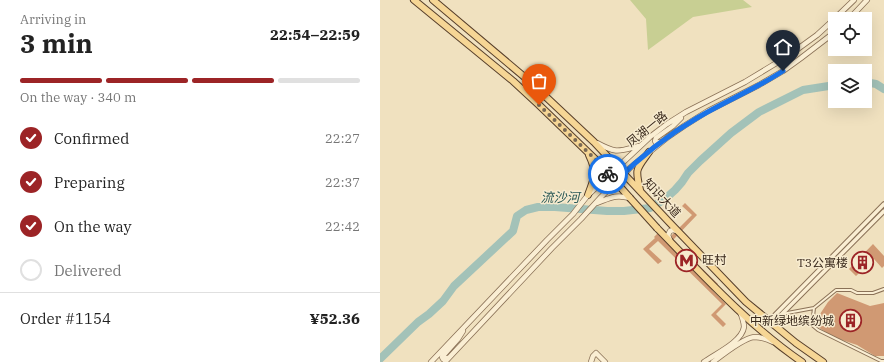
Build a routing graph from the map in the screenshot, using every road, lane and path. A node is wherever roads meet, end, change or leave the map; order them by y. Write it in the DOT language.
graph roads {
  1 [pos="414,0"];
  2 [pos="432,0"];
  3 [pos="854,0"];
  4 [pos="867,0"];
  5 [pos="856,12"];
  6 [pos="828,38"];
  7 [pos="686,112"];
  8 [pos="594,142"];
  9 [pos="661,142"];
  10 [pos="641,145"];
  11 [pos="588,152"];
  12 [pos="649,152"];
  13 [pos="617,167"];
  14 [pos="624,174"];
  15 [pos="609,175"];
  16 [pos="615,182"];
  17 [pos="641,192"];
  18 [pos="588,196"];
  19 [pos="630,198"];
  20 [pos="595,204"];
  21 [pos="884,204"];
  22 [pos="884,211"];
  23 [pos="679,232"];
  24 [pos="670,240"];
  25 [pos="884,289"];
  26 [pos="814,308"];
  27 [pos="740,312"];
  28 [pos="781,314"];
  29 [pos="770,322"];
  30 [pos="468,323"];
  31 [pos="776,343"];
  32 [pos="436,356"];
  33 [pos="449,358"];
  34 [pos="427,362"];
  35 [pos="431,362"];
  36 [pos="445,362"];
  37 [pos="591,362"];
  38 [pos="605,362"];
  39 [pos="704,362"];
  40 [pos="713,362"];
  41 [pos="802,362"];
  42 [pos="823,362"];
  43 [pos="884,362"];
  1 -- 11 [label="main road, 知识大道"];
  2 -- 8 [label="main road, 知识大道"];
  3 -- 7 [label="street, 凤湖一路"];
  4 -- 5 [label="street"];
  6 -- 9 [label="street, 凤湖一路"];
  7 -- 9 [label="street"];
  7 -- 10 [label="street, 凤湖一路"];
  8 -- 10 [label="street"];
  8 -- 13 [label="main road, 知识大道"];
  9 -- 12 [label="street, 凤湖一路"];
  10 -- 13 [label="street, 凤湖一路"];
  11 -- 15 [label="main road, 知识大道"];
  11 -- 18 [label="main road"];
  12 -- 14 [label="street, 凤湖一路"];
  12 -- 17 [label="main road"];
  13 -- 14 [label="main road, 知识大道"];
  13 -- 15 [label="street, 凤湖一路"];
  14 -- 16 [label="street, 凤湖一路"];
  14 -- 17 [label="main road, 知识大道"];
  15 -- 16 [label="main road, 知识大道"];
  15 -- 18 [label="street, 凤湖一路"];
  16 -- 19 [label="main road, 知识大道"];
  16 -- 20 [label="street, 凤湖一路"];
  17 -- 23 [label="main road, 知识大道"];
  18 -- 30 [label="street, 凤湖一路"];
  19 -- 20 [label="street"];
  19 -- 24 [label="main road, 知识大道, bridge"];
  20 -- 33 [label="street, 凤湖一路"];
  21 -- 29 [label="street"];
  22 -- 28 [label="street"];
  23 -- 24 [label="street"];
  23 -- 29 [label="main road, 知识大道"];
  24 -- 27 [label="main road, 知识大道"];
  25 -- 26 [label="lane"];
  26 -- 28 [label="lane"];
  26 -- 43 [label="lane"];
  27 -- 31 [label="main road, 知识大道"];
  27 -- 39 [label="street"];
  28 -- 29 [label="street"];
  29 -- 42 [label="main road, 知识大道"];
  30 -- 32 [label="street, 凤湖一路"];
  30 -- 33 [label="street"];
  31 -- 40 [label="street"];
  31 -- 41 [label="main road, 知识大道"];
  32 -- 34 [label="street"];
  32 -- 35 [label="street, 凤湖一路"];
  33 -- 36 [label="street, 凤湖一路"];
  37 -- 38 [label="street"];
}
